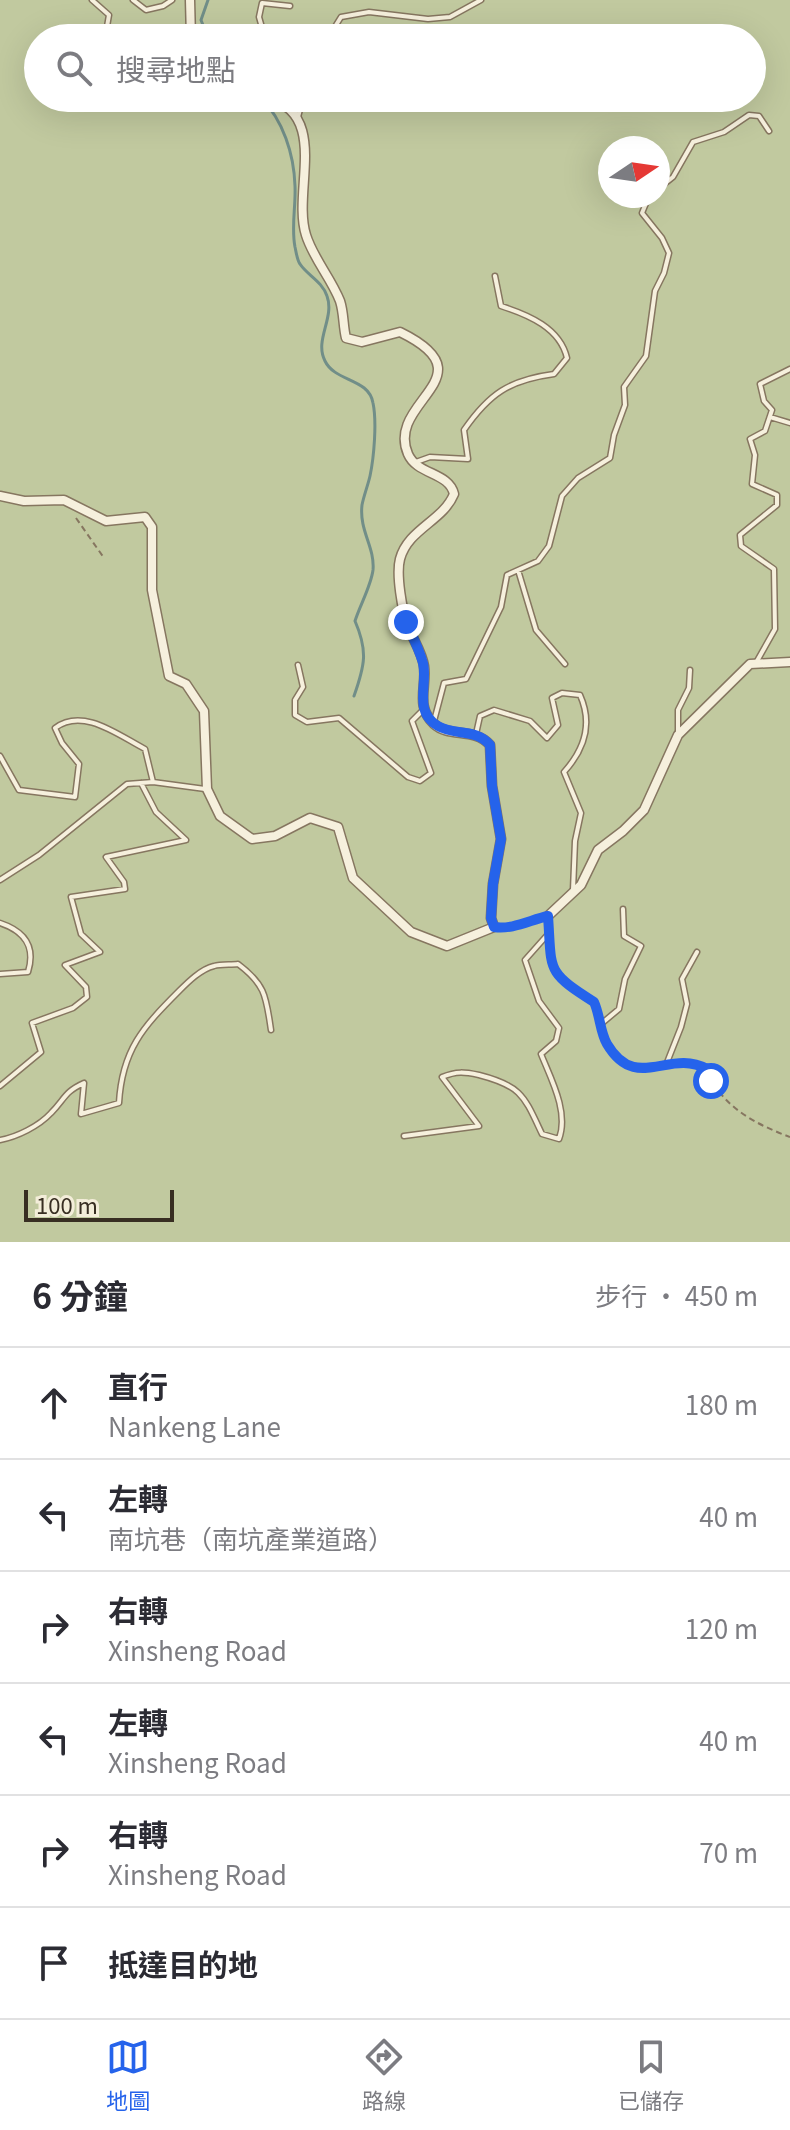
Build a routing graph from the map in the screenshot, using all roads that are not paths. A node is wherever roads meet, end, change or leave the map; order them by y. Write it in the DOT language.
graph roads {
  1 [pos="92,0"];
  2 [pos="133,0"];
  3 [pos="172,0"];
  4 [pos="190,0"];
  5 [pos="481,0"];
  6 [pos="290,6"];
  7 [pos="107,24"];
  8 [pos="191,24"];
  9 [pos="261,24"];
  10 [pos="337,24"];
  11 [pos="292,112"];
  12 [pos="299,112"];
  13 [pos="298,117"];
  14 [pos="769,131"];
  15 [pos="670,179"];
  16 [pos="644,208"];
  17 [pos="495,276"];
  18 [pos="790,369"];
  19 [pos="770,417"];
  20 [pos="790,423"];
  21 [pos="414,463"];
  22 [pos="0,496"];
  23 [pos="518,570"];
  24 [pos="790,662"];
  25 [pos="756,663"];
  26 [pos="565,664"];
  27 [pos="298,665"];
  28 [pos="690,670"];
  29 [pos="425,709"];
  30 [pos="434,724"];
  31 [pos="476,734"];
  32 [pos="678,735"];
  33 [pos="0,756"];
  34 [pos="153,782"];
  35 [pos="141,783"];
  36 [pos="207,789"];
  37 [pos="0,880"];
  38 [pos="573,892"];
  39 [pos="623,909"];
  40 [pos="548,916"];
  41 [pos="0,923"];
  42 [pos="549,933"];
  43 [pos="697,952"];
  44 [pos="0,974"];
  45 [pos="601,1024"];
  46 [pos="271,1030"];
  47 [pos="666,1065"];
  48 [pos="0,1086"];
  49 [pos="404,1136"];
  50 [pos="0,1140"];
  1 -- 7 [label="lane"];
  2 -- 3 [label="lane"];
  4 -- 8 [label="street"];
  5 -- 10 [label="lane"];
  6 -- 9 [label="lane"];
  11 -- 13 [label="street"];
  12 -- 13 [label="lane"];
  13 -- 21 [label="street"];
  14 -- 15 [label="lane"];
  16 -- 23 [label="lane"];
  17 -- 21 [label="lane"];
  18 -- 19 [label="lane"];
  19 -- 20 [label="lane"];
  19 -- 25 [label="lane"];
  21 -- 29 [label="street"];
  22 -- 36 [label="street"];
  23 -- 26 [label="lane"];
  23 -- 30 [label="lane"];
  24 -- 25 [label="street"];
  25 -- 32 [label="street"];
  27 -- 29 [label="lane"];
  28 -- 32 [label="lane"];
  29 -- 30 [label="street"];
  30 -- 31 [label="street"];
  31 -- 36 [label="street"];
  31 -- 38 [label="lane"];
  32 -- 38 [label="street"];
  33 -- 34 [label="lane"];
  34 -- 35 [label="lane"];
  34 -- 36 [label="lane"];
  35 -- 37 [label="lane"];
  35 -- 48 [label="lane"];
  38 -- 40 [label="street"];
  39 -- 45 [label="lane"];
  41 -- 44 [label="lane"];
  42 -- 49 [label="lane"];
  43 -- 47 [label="lane"];
  46 -- 50 [label="lane"];
}
